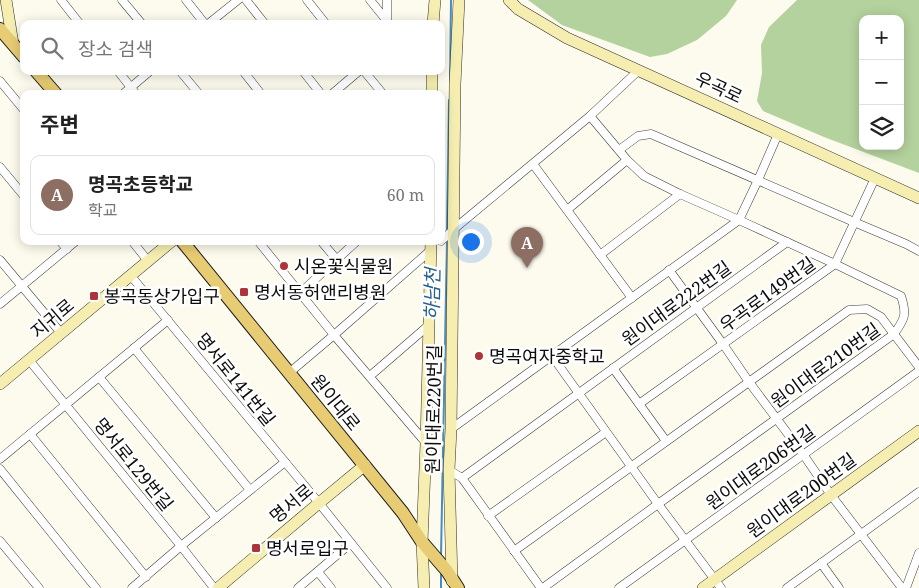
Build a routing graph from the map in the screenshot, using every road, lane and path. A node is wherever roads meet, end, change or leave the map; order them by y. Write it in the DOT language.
graph roads {
  1 [pos="6,0"];
  2 [pos="61,0"];
  3 [pos="122,0"];
  4 [pos="186,0"];
  5 [pos="238,0"];
  6 [pos="246,0"];
  7 [pos="307,0"];
  8 [pos="370,0"];
  9 [pos="435,0"];
  10 [pos="459,0"];
  11 [pos="509,0"];
  12 [pos="386,2"];
  13 [pos="77,20"];
  14 [pos="139,20"];
  15 [pos="203,20"];
  16 [pos="211,20"];
  17 [pos="262,20"];
  18 [pos="323,20"];
  19 [pos="385,20"];
  20 [pos="387,20"];
  21 [pos="433,20"];
  22 [pos="0,29"];
  23 [pos="0,38"];
  24 [pos="13,44"];
  25 [pos="20,52"];
  26 [pos="639,70"];
  27 [pos="39,75"];
  28 [pos="121,75"];
  29 [pos="146,75"];
  30 [pos="183,75"];
  31 [pos="246,75"];
  32 [pos="306,75"];
  33 [pos="354,75"];
  34 [pos="367,75"];
  35 [pos="432,75"];
  36 [pos="0,81"];
  37 [pos="53,90"];
  38 [pos="133,90"];
  39 [pos="196,90"];
  40 [pos="258,90"];
  41 [pos="318,90"];
  42 [pos="337,90"];
  43 [pos="380,90"];
  44 [pos="432,90"];
  45 [pos="20,105"];
  46 [pos="590,116"];
  47 [pos="778,134"];
  48 [pos="619,150"];
  49 [pos="627,160"];
  50 [pos="533,164"];
  51 [pos="0,167"];
  52 [pos="875,178"];
  53 [pos="758,180"];
  54 [pos="20,191"];
  55 [pos="680,194"];
  56 [pos="919,198"];
  57 [pos="567,210"];
  58 [pos="739,220"];
  59 [pos="854,222"];
  60 [pos="452,231"];
  61 [pos="445,237"];
  62 [pos="787,242"];
  63 [pos="64,245"];
  64 [pos="72,245"];
  65 [pos="135,245"];
  66 [pos="167,245"];
  67 [pos="185,245"];
  68 [pos="261,245"];
  69 [pos="325,245"];
  70 [pos="353,245"];
  71 [pos="435,245"];
  72 [pos="436,245"];
  73 [pos="67,249"];
  74 [pos="919,252"];
  75 [pos="600,255"];
  76 [pos="0,260"];
  77 [pos="337,260"];
  78 [pos="148,261"];
  79 [pos="835,264"];
  80 [pos="669,270"];
  81 [pos="131,276"];
  82 [pos="22,286"];
  83 [pos="300,293"];
  84 [pos="632,298"];
  85 [pos="0,304"];
  86 [pos="696,307"];
  87 [pos="168,320"];
  88 [pos="429,325"];
  89 [pos="61,333"];
  90 [pos="894,334"];
  91 [pos="334,335"];
  92 [pos="723,344"];
  93 [pos="134,348"];
  94 [pos="552,356"];
  95 [pos="29,360"];
  96 [pos="919,367"];
  97 [pos="613,368"];
  98 [pos="919,371"];
  99 [pos="289,373"];
  100 [pos="370,376"];
  101 [pos="99,377"];
  102 [pos="749,382"];
  103 [pos="0,384"];
  104 [pos="579,393"];
  105 [pos="65,404"];
  106 [pos="640,404"];
  107 [pos="776,418"];
  108 [pos="451,428"];
  109 [pos="919,431"];
  110 [pos="606,432"];
  111 [pos="30,434"];
  112 [pos="666,441"];
  113 [pos="426,442"];
  114 [pos="803,454"];
  115 [pos="0,458"];
  116 [pos="284,462"];
  117 [pos="365,465"];
  118 [pos="631,467"];
  119 [pos="0,469"];
  120 [pos="449,470"];
  121 [pos="462,478"];
  122 [pos="250,490"];
  123 [pos="919,492"];
  124 [pos="831,495"];
  125 [pos="318,503"];
  126 [pos="658,504"];
  127 [pos="488,516"];
  128 [pos="216,518"];
  129 [pos="860,534"];
  130 [pos="685,541"];
  131 [pos="0,542"];
  132 [pos="351,543"];
  133 [pos="424,545"];
  134 [pos="181,546"];
  135 [pos="514,550"];
  136 [pos="919,553"];
  137 [pos="821,563"];
  138 [pos="318,572"];
  139 [pos="146,576"];
  140 [pos="452,582"];
  141 [pos="718,584"];
  142 [pos="39,588"];
  143 [pos="96,588"];
  144 [pos="132,588"];
  145 [pos="214,588"];
  146 [pos="218,588"];
  147 [pos="298,588"];
  148 [pos="331,588"];
  149 [pos="387,588"];
  150 [pos="424,588"];
  151 [pos="542,588"];
  152 [pos="619,588"];
  153 [pos="703,588"];
  154 [pos="787,588"];
  155 [pos="839,588"];
  156 [pos="902,588"];
  157 [pos="906,588"];
  1 -- 24 [label="street"];
  2 -- 13 [label="street"];
  3 -- 14 [label="street"];
  4 -- 15 [label="street"];
  5 -- 16 [label="street"];
  6 -- 17 [label="street"];
  7 -- 18 [label="street"];
  8 -- 19 [label="street"];
  9 -- 21 [label="street"];
  10 -- 60 [label="street, 원이대로220번길"];
  11 -- 26 [label="street, 우곡로"];
  12 -- 20 [label="street"];
  22 -- 24 [label="main road"];
  23 -- 24 [label="street"];
  24 -- 25 [label="main road"];
  26 -- 46 [label="street"];
  26 -- 47 [label="street, 우곡로"];
  27 -- 37 [label="main road"];
  28 -- 38 [label="street"];
  29 -- 38 [label="street"];
  30 -- 39 [label="street"];
  31 -- 40 [label="street"];
  32 -- 41 [label="street"];
  33 -- 42 [label="street"];
  34 -- 43 [label="street"];
  35 -- 44 [label="street"];
  36 -- 45 [label="street"];
  46 -- 48 [label="street, 원이대로210번길"];
  46 -- 50 [label="street"];
  47 -- 52 [label="street, 우곡로"];
  47 -- 53 [label="street"];
  48 -- 49 [label="street, 원이대로210번길"];
  48 -- 53 [label="street"];
  49 -- 55 [label="street, 원이대로210번길"];
  49 -- 57 [label="street"];
  50 -- 57 [label="street"];
  50 -- 60 [label="street"];
  51 -- 54 [label="street"];
  52 -- 56 [label="street, 우곡로"];
  52 -- 59 [label="street, 우곡로149번길"];
  53 -- 58 [label="street"];
  53 -- 59 [label="street"];
  55 -- 58 [label="street, 원이대로210번길"];
  55 -- 75 [label="street"];
  57 -- 75 [label="street"];
  58 -- 62 [label="street, 원이대로210번길"];
  58 -- 80 [label="street"];
  59 -- 74 [label="street"];
  59 -- 79 [label="street, 우곡로149번길"];
  60 -- 61 [label="street"];
  60 -- 108 [label="street, 원이대로220번길"];
  62 -- 79 [label="street, 원이대로210번길"];
  62 -- 86 [label="street, 원이대로222번길"];
  63 -- 73 [label="street"];
  64 -- 73 [label="street"];
  65 -- 78 [label="street"];
  66 -- 78 [label="street, 지귀로"];
  67 -- 99 [label="main road, 원이대로"];
  68 -- 83 [label="street"];
  69 -- 77 [label="street"];
  70 -- 77 [label="street"];
  71 -- 91 [label="street"];
  72 -- 88 [label="street"];
  73 -- 82 [label="street"];
  75 -- 84 [label="street"];
  76 -- 82 [label="street"];
  77 -- 83 [label="street"];
  78 -- 81 [label="street, 지귀로"];
  79 -- 90 [label="street, 원이대로210번길"];
  79 -- 92 [label="street, 우곡로149번길"];
  80 -- 84 [label="street"];
  80 -- 86 [label="street"];
  81 -- 87 [label="street, 명서로141번길"];
  81 -- 89 [label="street, 지귀로"];
  82 -- 85 [label="street"];
  82 -- 89 [label="street"];
  83 -- 91 [label="street"];
  84 -- 94 [label="street"];
  86 -- 92 [label="street"];
  86 -- 97 [label="street, 원이대로222번길"];
  87 -- 93 [label="street"];
  87 -- 116 [label="street, 명서로141번길"];
  88 -- 100 [label="street"];
  88 -- 113 [label="street"];
  89 -- 95 [label="street, 지귀로"];
  90 -- 96 [label="street"];
  90 -- 102 [label="street"];
  90 -- 107 [label="street, 원이대로210번길"];
  91 -- 99 [label="street"];
  91 -- 100 [label="street"];
  92 -- 102 [label="street"];
  92 -- 106 [label="street, 우곡로149번길"];
  93 -- 101 [label="street"];
  93 -- 122 [label="street"];
  94 -- 104 [label="street"];
  94 -- 108 [label="street"];
  95 -- 103 [label="street, 지귀로"];
  95 -- 105 [label="street, 명서로129번길"];
  97 -- 104 [label="street, 원이대로222번길"];
  97 -- 106 [label="street"];
  97 -- 112 [label="street"];
  98 -- 114 [label="street, 원이대로206번길"];
  99 -- 117 [label="main road, 원이대로"];
  100 -- 113 [label="street"];
  101 -- 105 [label="street"];
  101 -- 128 [label="street"];
  102 -- 107 [label="street"];
  102 -- 112 [label="street"];
  104 -- 110 [label="street"];
  104 -- 121 [label="street, 원이대로222번길"];
  105 -- 111 [label="street"];
  105 -- 134 [label="street, 명서로129번길"];
  106 -- 112 [label="street"];
  107 -- 114 [label="street"];
  107 -- 126 [label="street, 원이대로210번길"];
  108 -- 120 [label="street, 원이대로220번길"];
  109 -- 124 [label="street, 원이대로200번길"];
  110 -- 118 [label="street"];
  110 -- 127 [label="street"];
  111 -- 115 [label="street"];
  111 -- 139 [label="street"];
  112 -- 118 [label="street"];
  113 -- 133 [label="street"];
  114 -- 124 [label="street"];
  114 -- 130 [label="street, 원이대로206번길"];
  116 -- 122 [label="street"];
  116 -- 125 [label="street, 명서로141번길"];
  117 -- 125 [label="street, 명서로"];
  117 -- 133 [label="main road, 원이대로"];
  118 -- 126 [label="street"];
  118 -- 135 [label="street"];
  119 -- 143 [label="street"];
  120 -- 121 [label="street"];
  120 -- 140 [label="street, 원이대로220번길"];
  121 -- 127 [label="street"];
  122 -- 128 [label="street"];
  123 -- 129 [label="street"];
  124 -- 129 [label="street"];
  124 -- 141 [label="street, 원이대로200번길"];
  125 -- 132 [label="street, 명서로141번길"];
  125 -- 146 [label="street, 명서로"];
  126 -- 130 [label="street"];
  126 -- 151 [label="street, 원이대로210번길"];
  127 -- 135 [label="street"];
  128 -- 134 [label="street"];
  129 -- 137 [label="street"];
  129 -- 156 [label="street"];
  130 -- 141 [label="street"];
  130 -- 152 [label="street, 원이대로206번길"];
  131 -- 142 [label="street"];
  132 -- 138 [label="street"];
  132 -- 149 [label="street, 명서로141번길"];
  133 -- 140 [label="main road, 원이대로"];
  133 -- 150 [label="street"];
  134 -- 139 [label="street"];
  134 -- 145 [label="street, 명서로129번길"];
  135 -- 151 [label="street"];
  136 -- 157 [label="street"];
  137 -- 154 [label="street"];
  137 -- 155 [label="street"];
  138 -- 147 [label="street"];
  138 -- 148 [label="street"];
  139 -- 144 [label="street"];
  141 -- 153 [label="street, 원이대로200번길"];
}
